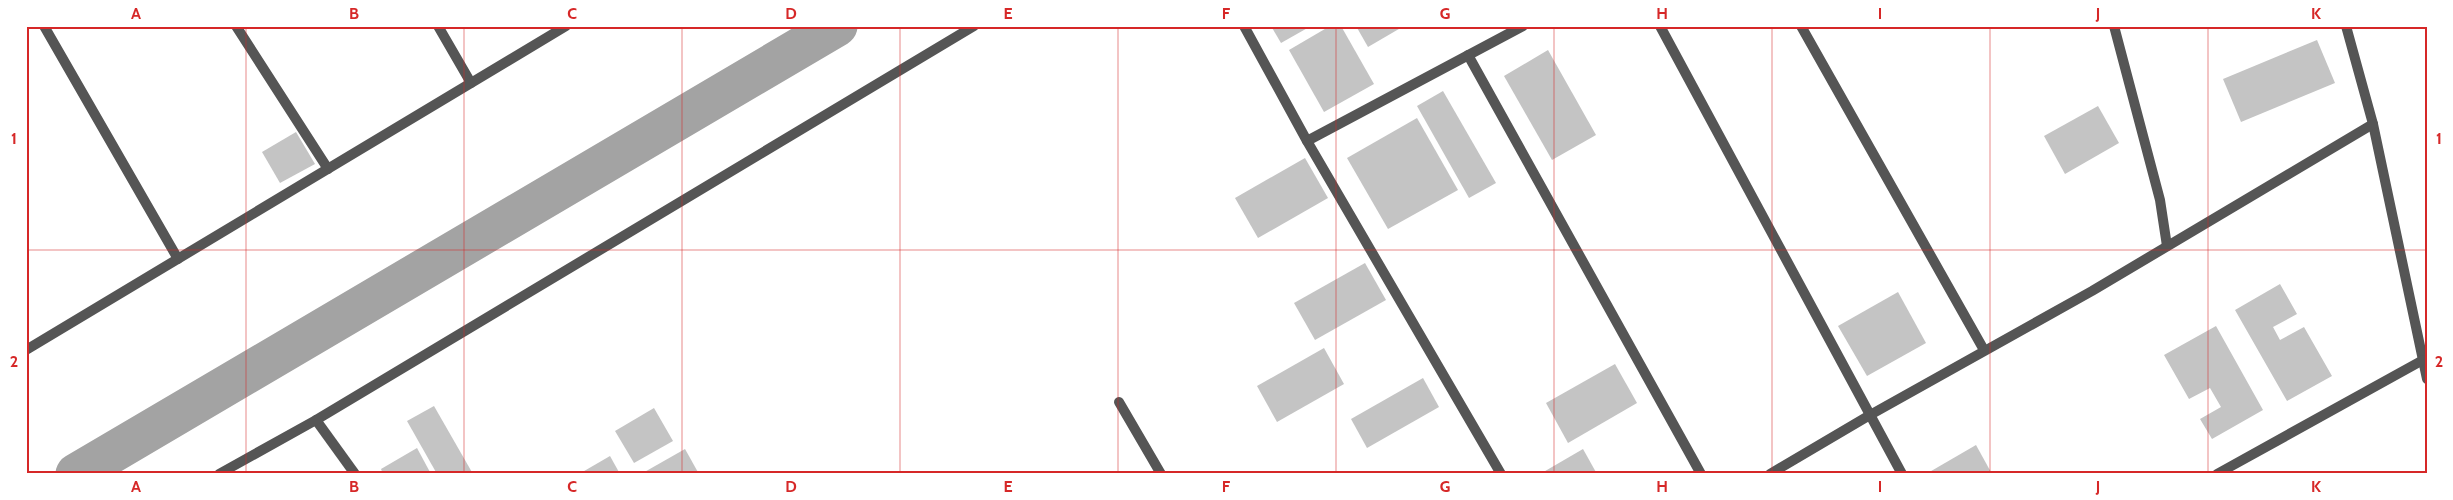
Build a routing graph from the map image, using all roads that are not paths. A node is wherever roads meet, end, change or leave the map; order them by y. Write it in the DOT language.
graph roads {
  1 [pos="44,26"];
  2 [pos="236,26"];
  3 [pos="438,26"];
  4 [pos="566,26"];
  5 [pos="974,26"];
  6 [pos="1244,26"];
  7 [pos="1523,26"];
  8 [pos="1660,26"];
  9 [pos="1801,26"];
  10 [pos="2114,26"];
  11 [pos="2346,26"];
  12 [pos="1468,55"];
  13 [pos="471,83"];
  14 [pos="2373,124"];
  15 [pos="1307,141"];
  16 [pos="328,169"];
  17 [pos="2167,246"];
  18 [pos="178,259"];
  19 [pos="26,350"];
  20 [pos="1984,350"];
  21 [pos="2423,360"];
  22 [pos="2427,379"];
  23 [pos="1119,402"];
  24 [pos="1870,414"];
  25 [pos="316,420"];
  26 [pos="219,474"];
  27 [pos="355,474"];
  28 [pos="1161,474"];
  29 [pos="1501,474"];
  30 [pos="1701,474"];
  31 [pos="1770,474"];
  32 [pos="1902,474"];
  33 [pos="2217,474"];
  1 -- 18 [label="street"];
  2 -- 16 [label="street"];
  3 -- 13 [label="street"];
  4 -- 13 [label="street"];
  5 -- 25 [label="street"];
  6 -- 15 [label="street"];
  7 -- 12 [label="street"];
  8 -- 24 [label="street"];
  9 -- 20 [label="street"];
  10 -- 17 [label="street"];
  11 -- 14 [label="street"];
  12 -- 15 [label="street"];
  12 -- 30 [label="street"];
  13 -- 16 [label="street"];
  14 -- 17 [label="street"];
  14 -- 21 [label="street"];
  15 -- 29 [label="street"];
  16 -- 18 [label="street"];
  17 -- 20 [label="street"];
  18 -- 19 [label="street"];
  20 -- 24 [label="street"];
  21 -- 22 [label="street"];
  21 -- 33 [label="street"];
  23 -- 28 [label="street"];
  24 -- 31 [label="street"];
  24 -- 32 [label="street"];
  25 -- 26 [label="street"];
  25 -- 27 [label="street"];
}
